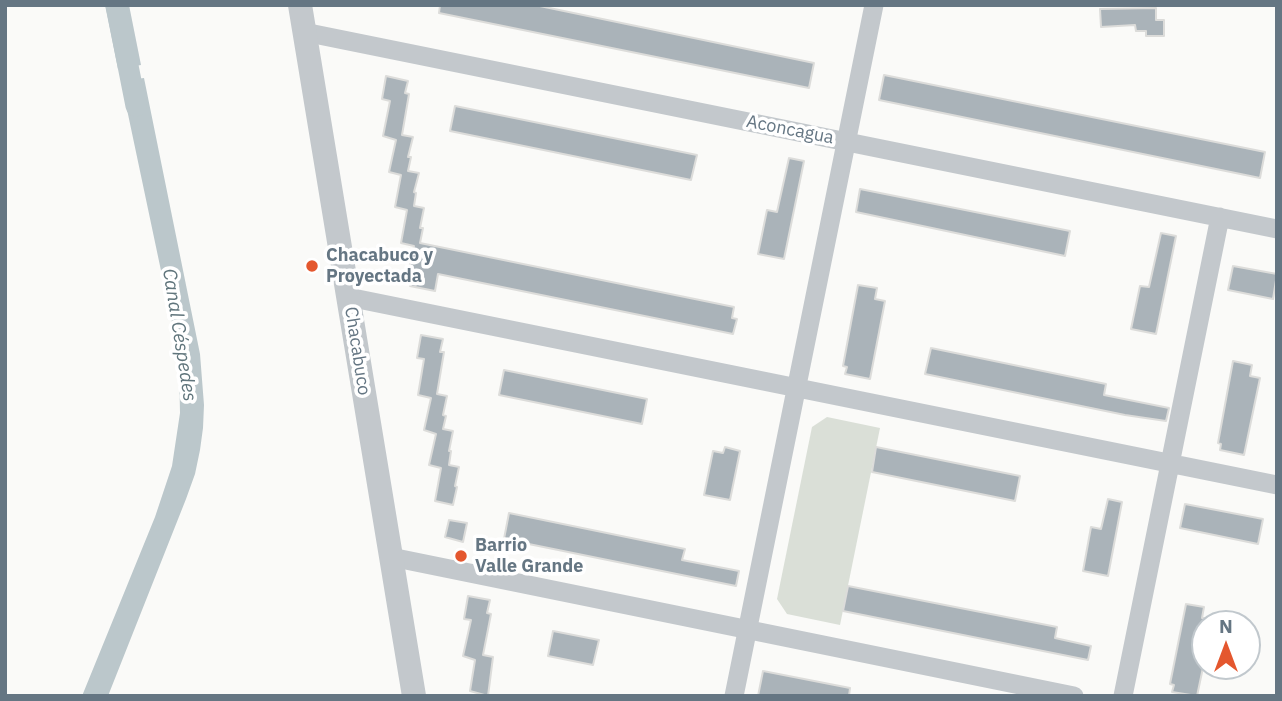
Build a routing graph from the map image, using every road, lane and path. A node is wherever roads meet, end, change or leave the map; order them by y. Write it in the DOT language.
graph roads {
  1 [pos="300,5"];
  2 [pos="874,5"];
  3 [pos="304,32"];
  4 [pos="847,142"];
  5 [pos="1220,217"];
  6 [pos="1277,229"];
  7 [pos="348,297"];
  8 [pos="797,388"];
  9 [pos="1170,464"];
  10 [pos="1277,485"];
  11 [pos="391,557"];
  12 [pos="748,629"];
  13 [pos="414,696"];
  14 [pos="734,696"];
  15 [pos="1074,696"];
  16 [pos="1123,696"];
  1 -- 3 [label="street, Chacabuco"];
  2 -- 4 [label="street"];
  3 -- 4 [label="street, Aconcagua"];
  3 -- 7 [label="street, Chacabuco"];
  4 -- 5 [label="street, Aconcagua"];
  4 -- 8 [label="street"];
  5 -- 6 [label="street, Aconcagua"];
  5 -- 9 [label="street"];
  7 -- 8 [label="street"];
  7 -- 11 [label="street, Chacabuco"];
  8 -- 9 [label="street"];
  8 -- 12 [label="street"];
  9 -- 10 [label="street"];
  9 -- 16 [label="street"];
  11 -- 12 [label="street"];
  11 -- 13 [label="street, Chacabuco"];
  12 -- 14 [label="street"];
  12 -- 15 [label="street"];
}
